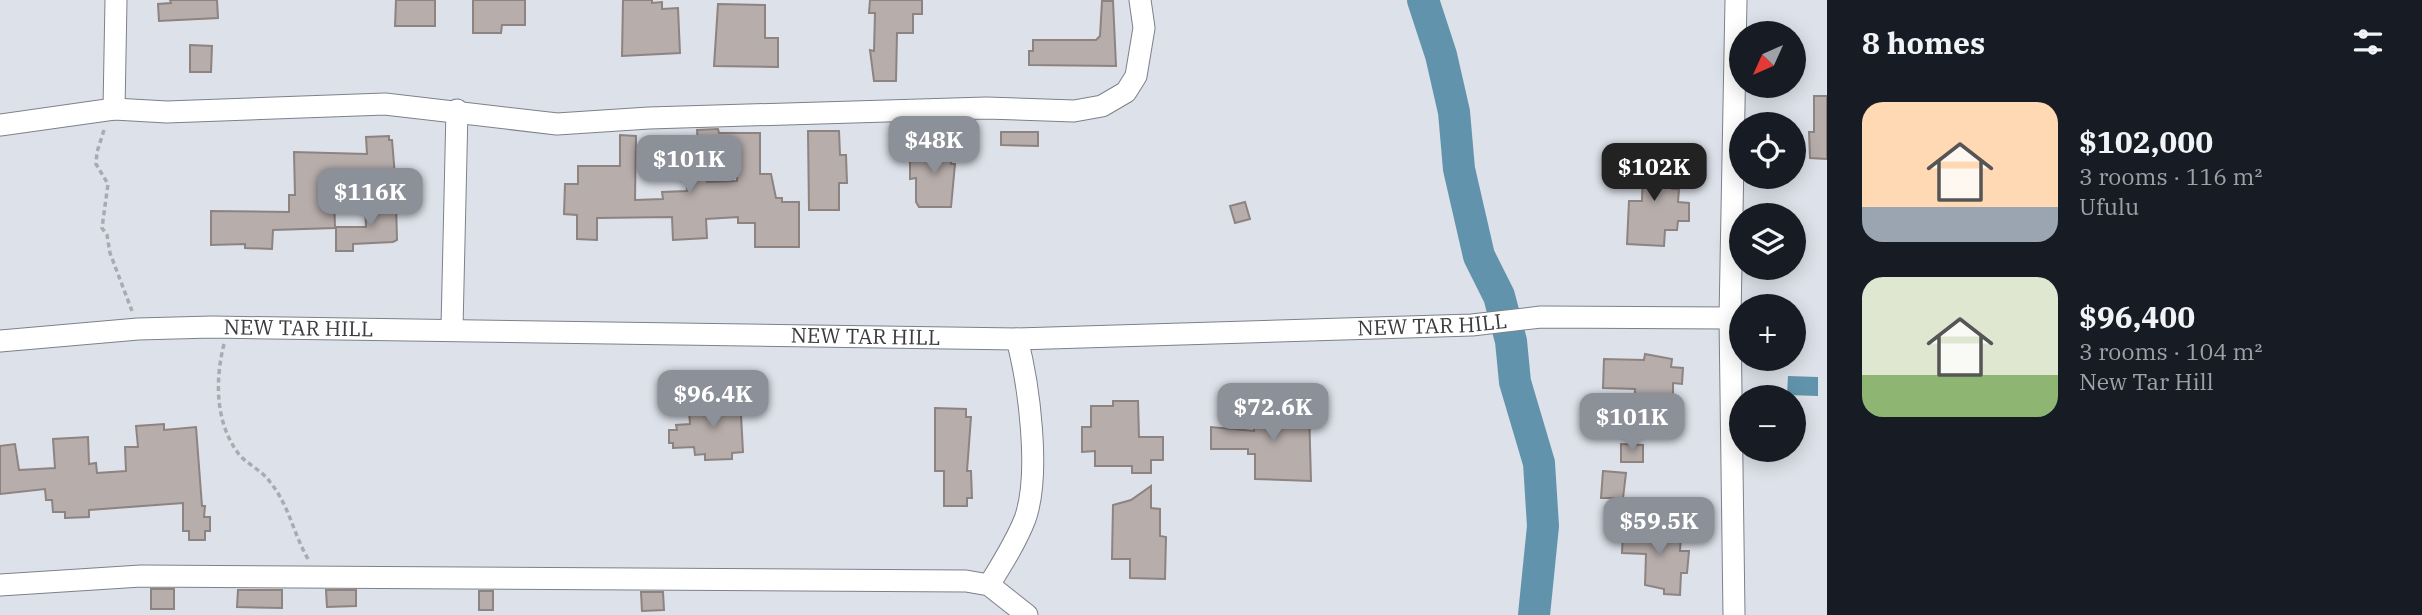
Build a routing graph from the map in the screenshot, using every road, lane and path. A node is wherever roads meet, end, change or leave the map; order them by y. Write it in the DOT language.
graph roads {
  1 [pos="116,0"];
  2 [pos="1140,0"];
  3 [pos="1736,0"];
  4 [pos="114,109"];
  5 [pos="457,110"];
  6 [pos="0,125"];
  7 [pos="1730,294"];
  8 [pos="1729,318"];
  9 [pos="212,327"];
  10 [pos="452,328"];
  11 [pos="138,329"];
  12 [pos="1017,339"];
  13 [pos="0,341"];
  14 [pos="1731,371"];
  15 [pos="318,576"];
  16 [pos="0,585"];
  17 [pos="989,585"];
  18 [pos="1027,615"];
  19 [pos="1734,615"];
  1 -- 4 [label="street"];
  2 -- 5 [label="street"];
  3 -- 7 [label="street"];
  4 -- 5 [label="street"];
  4 -- 6 [label="street"];
  4 -- 11 [label="path"];
  5 -- 10 [label="street"];
  8 -- 12 [label="street, NEW TAR HILL"];
  9 -- 10 [label="street, NEW TAR HILL"];
  9 -- 11 [label="street, NEW TAR HILL"];
  9 -- 15 [label="path"];
  10 -- 12 [label="street, NEW TAR HILL"];
  11 -- 13 [label="street, NEW TAR HILL"];
  12 -- 17 [label="street"];
  14 -- 19 [label="street"];
  15 -- 16 [label="street"];
  15 -- 17 [label="street"];
  17 -- 18 [label="street"];
}
